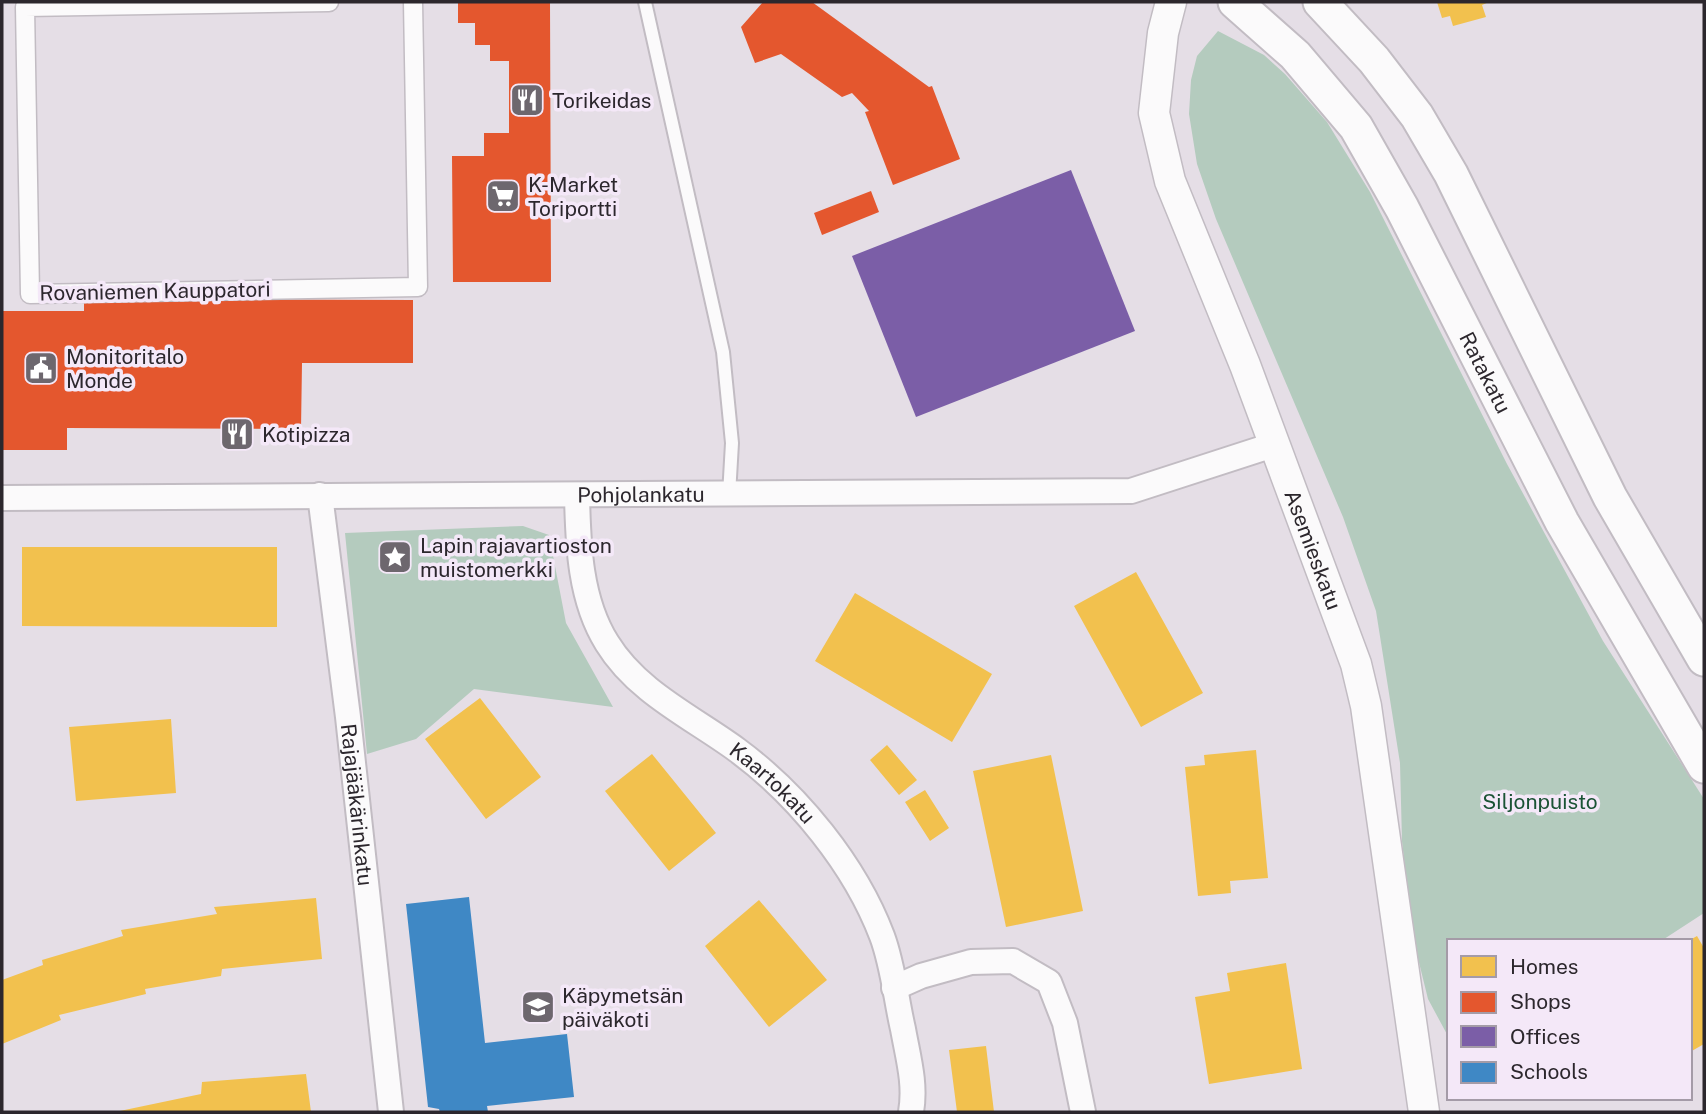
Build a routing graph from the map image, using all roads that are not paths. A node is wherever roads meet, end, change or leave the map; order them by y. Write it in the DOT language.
graph roads {
  1 [pos="330,2"];
  2 [pos="413,2"];
  3 [pos="645,2"];
  4 [pos="1171,2"];
  5 [pos="1235,2"];
  6 [pos="1320,2"];
  7 [pos="1273,445"];
  8 [pos="320,495"];
  9 [pos="577,495"];
  10 [pos="729,496"];
  11 [pos="2,498"];
  12 [pos="1704,659"];
  13 [pos="1704,766"];
  14 [pos="894,988"];
  15 [pos="391,1112"];
  16 [pos="911,1112"];
  17 [pos="1083,1112"];
  18 [pos="1424,1112"];
  1 -- 2 [label="street, Rovaniemen Kauppatori"];
  3 -- 10 [label="lane"];
  4 -- 7 [label="street, Asemieskatu"];
  5 -- 13 [label="main road, Ratakatu"];
  6 -- 12 [label="main road"];
  7 -- 10 [label="street, Pohjolankatu"];
  7 -- 18 [label="street, Asemieskatu"];
  8 -- 9 [label="street, Pohjolankatu"];
  8 -- 11 [label="street, Pohjolankatu"];
  8 -- 15 [label="street, Rajajääkärinkatu"];
  9 -- 10 [label="street, Pohjolankatu"];
  9 -- 14 [label="street, Kaartokatu"];
  14 -- 16 [label="street, Kaartokatu"];
  14 -- 17 [label="street"];
}
